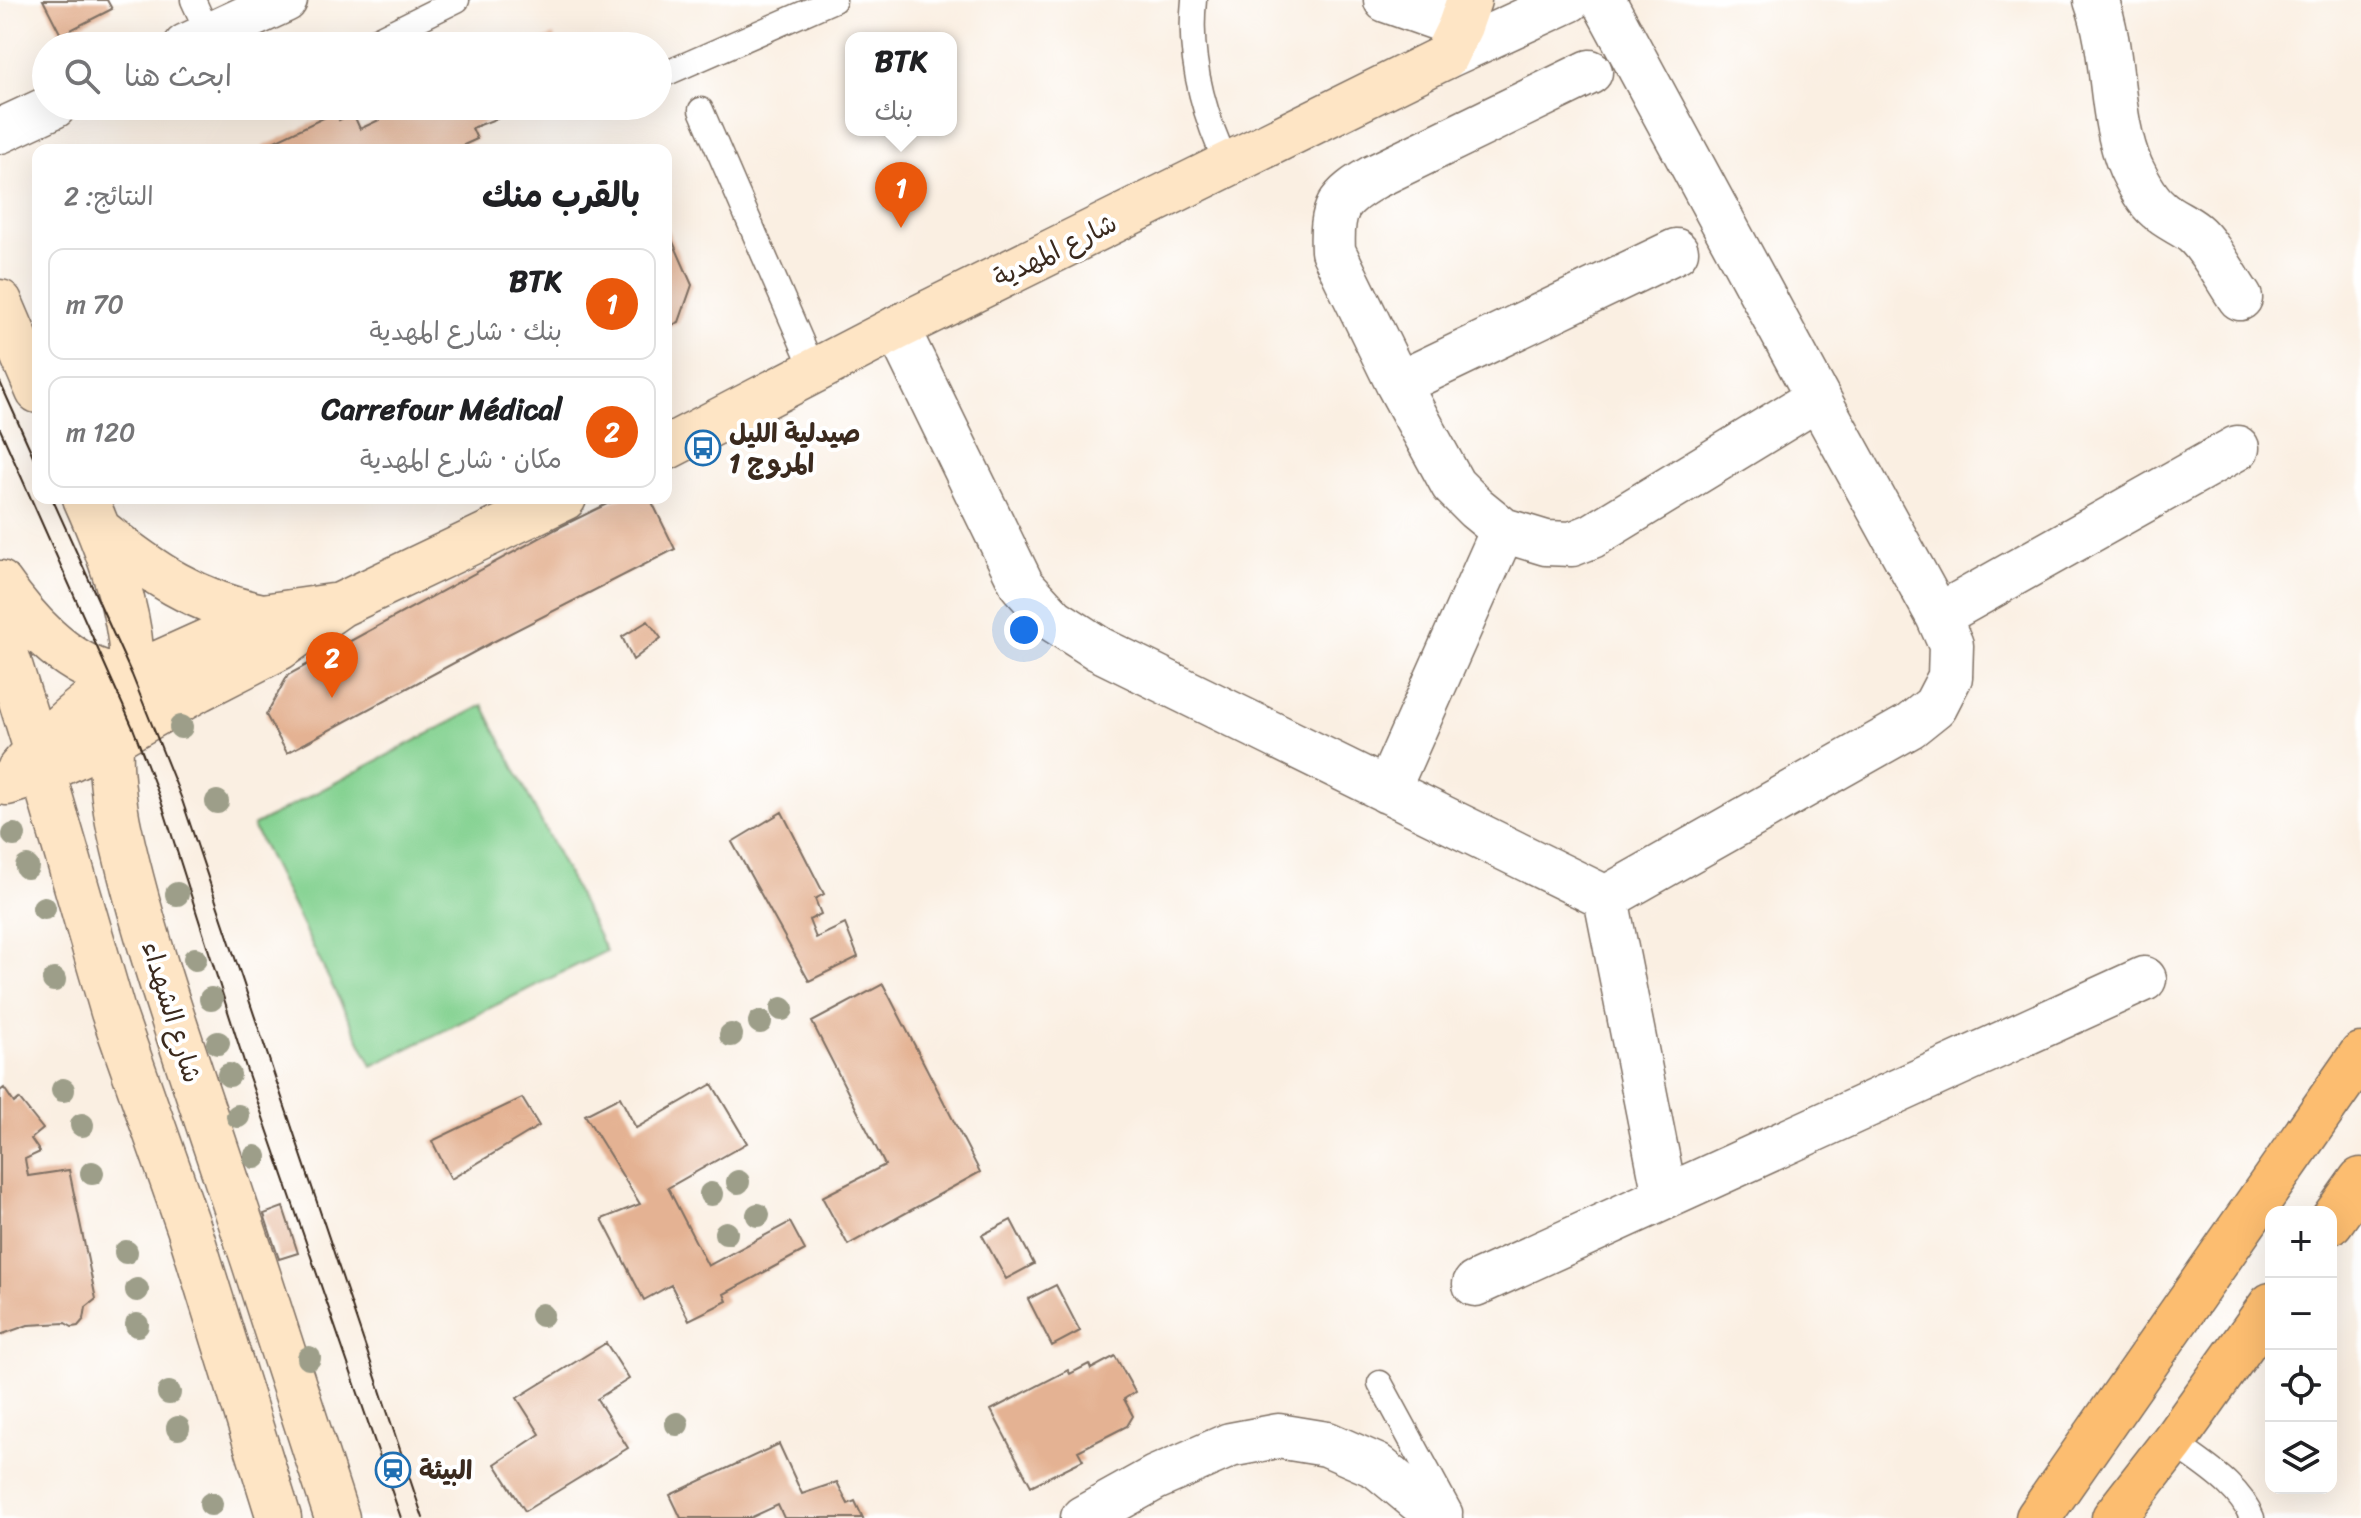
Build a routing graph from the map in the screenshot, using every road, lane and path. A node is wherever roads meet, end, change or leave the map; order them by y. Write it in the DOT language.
graph roads {
  1 [pos="285,0"];
  2 [pos="457,0"];
  3 [pos="834,0"];
  4 [pos="1194,0"];
  5 [pos="1386,0"];
  6 [pos="1569,0"];
  7 [pos="1603,0"];
  8 [pos="2096,0"];
  9 [pos="196,27"];
  10 [pos="1458,27"];
  11 [pos="392,32"];
  12 [pos="672,71"];
  13 [pos="1590,72"];
  14 [pos="701,110"];
  15 [pos="32,116"];
  16 [pos="0,131"];
  17 [pos="1228,166"];
  18 [pos="1676,251"];
  19 [pos="2240,298"];
  20 [pos="0,302"];
  21 [pos="897,328"];
  22 [pos="814,371"];
  23 [pos="32,377"];
  24 [pos="1398,384"];
  25 [pos="1818,398"];
  26 [pos="672,445"];
  27 [pos="2237,448"];
  28 [pos="551,504"];
  29 [pos="92,514"];
  30 [pos="1503,530"];
  31 [pos="0,583"];
  32 [pos="340,605"];
  33 [pos="263,616"];
  34 [pos="1938,616"];
  35 [pos="0,633"];
  36 [pos="132,675"];
  37 [pos="199,689"];
  38 [pos="112,739"];
  39 [pos="22,774"];
  40 [pos="1387,791"];
  41 [pos="1606,898"];
  42 [pos="2144,979"];
  43 [pos="2361,1055"];
  44 [pos="2361,1180"];
  45 [pos="1665,1196"];
  46 [pos="2337,1214"];
  47 [pos="1475,1284"];
  48 [pos="2265,1313"];
  49 [pos="1380,1383"];
  50 [pos="2173,1442"];
  51 [pos="279,1518"];
  52 [pos="337,1518"];
  53 [pos="1083,1518"];
  54 [pos="1440,1518"];
  55 [pos="1453,1518"];
  56 [pos="2038,1518"];
  57 [pos="2114,1518"];
  58 [pos="2252,1518"];
  1 -- 9 [label="street"];
  2 -- 11 [label="lane"];
  3 -- 12 [label="lane"];
  4 -- 17 [label="lane"];
  5 -- 10 [label="street"];
  6 -- 10 [label="street"];
  7 -- 25 [label="street"];
  8 -- 19 [label="street"];
  10 -- 17 [label="main road, شارع المهدية"];
  13 -- 24 [label="street"];
  14 -- 22 [label="lane"];
  15 -- 16 [label="street"];
  17 -- 21 [label="main road, شارع المهدية"];
  18 -- 24 [label="street"];
  20 -- 23 [label="main road"];
  21 -- 22 [label="main road, شارع المهدية"];
  21 -- 40 [label="street"];
  22 -- 26 [label="main road, شارع المهدية"];
  24 -- 30 [label="street"];
  25 -- 30 [label="street"];
  25 -- 34 [label="street"];
  27 -- 34 [label="street"];
  28 -- 32 [label="main road"];
  29 -- 33 [label="main road"];
  29 -- 36 [label="main road, شارع الشهداء"];
  30 -- 40 [label="street"];
  31 -- 36 [label="main road"];
  32 -- 33 [label="main road"];
  32 -- 37 [label="main road"];
  33 -- 36 [label="main road"];
  34 -- 41 [label="street"];
  35 -- 39 [label="main road, شارع الشهداء"];
  36 -- 37 [label="main road"];
  36 -- 38 [label="main road, شارع الشهداء"];
  36 -- 39 [label="main road"];
  37 -- 38 [label="main road"];
  38 -- 39 [label="main road"];
  38 -- 52 [label="main road, شارع الشهداء"];
  39 -- 51 [label="main road, شارع الشهداء"];
  40 -- 41 [label="street"];
  41 -- 45 [label="street"];
  42 -- 45 [label="street"];
  43 -- 56 [label="highway"];
  44 -- 46 [label="highway"];
  45 -- 47 [label="street"];
  48 -- 50 [label="highway"];
  49 -- 55 [label="lane"];
  50 -- 57 [label="highway"];
  50 -- 58 [label="lane"];
  53 -- 54 [label="street"];
}
